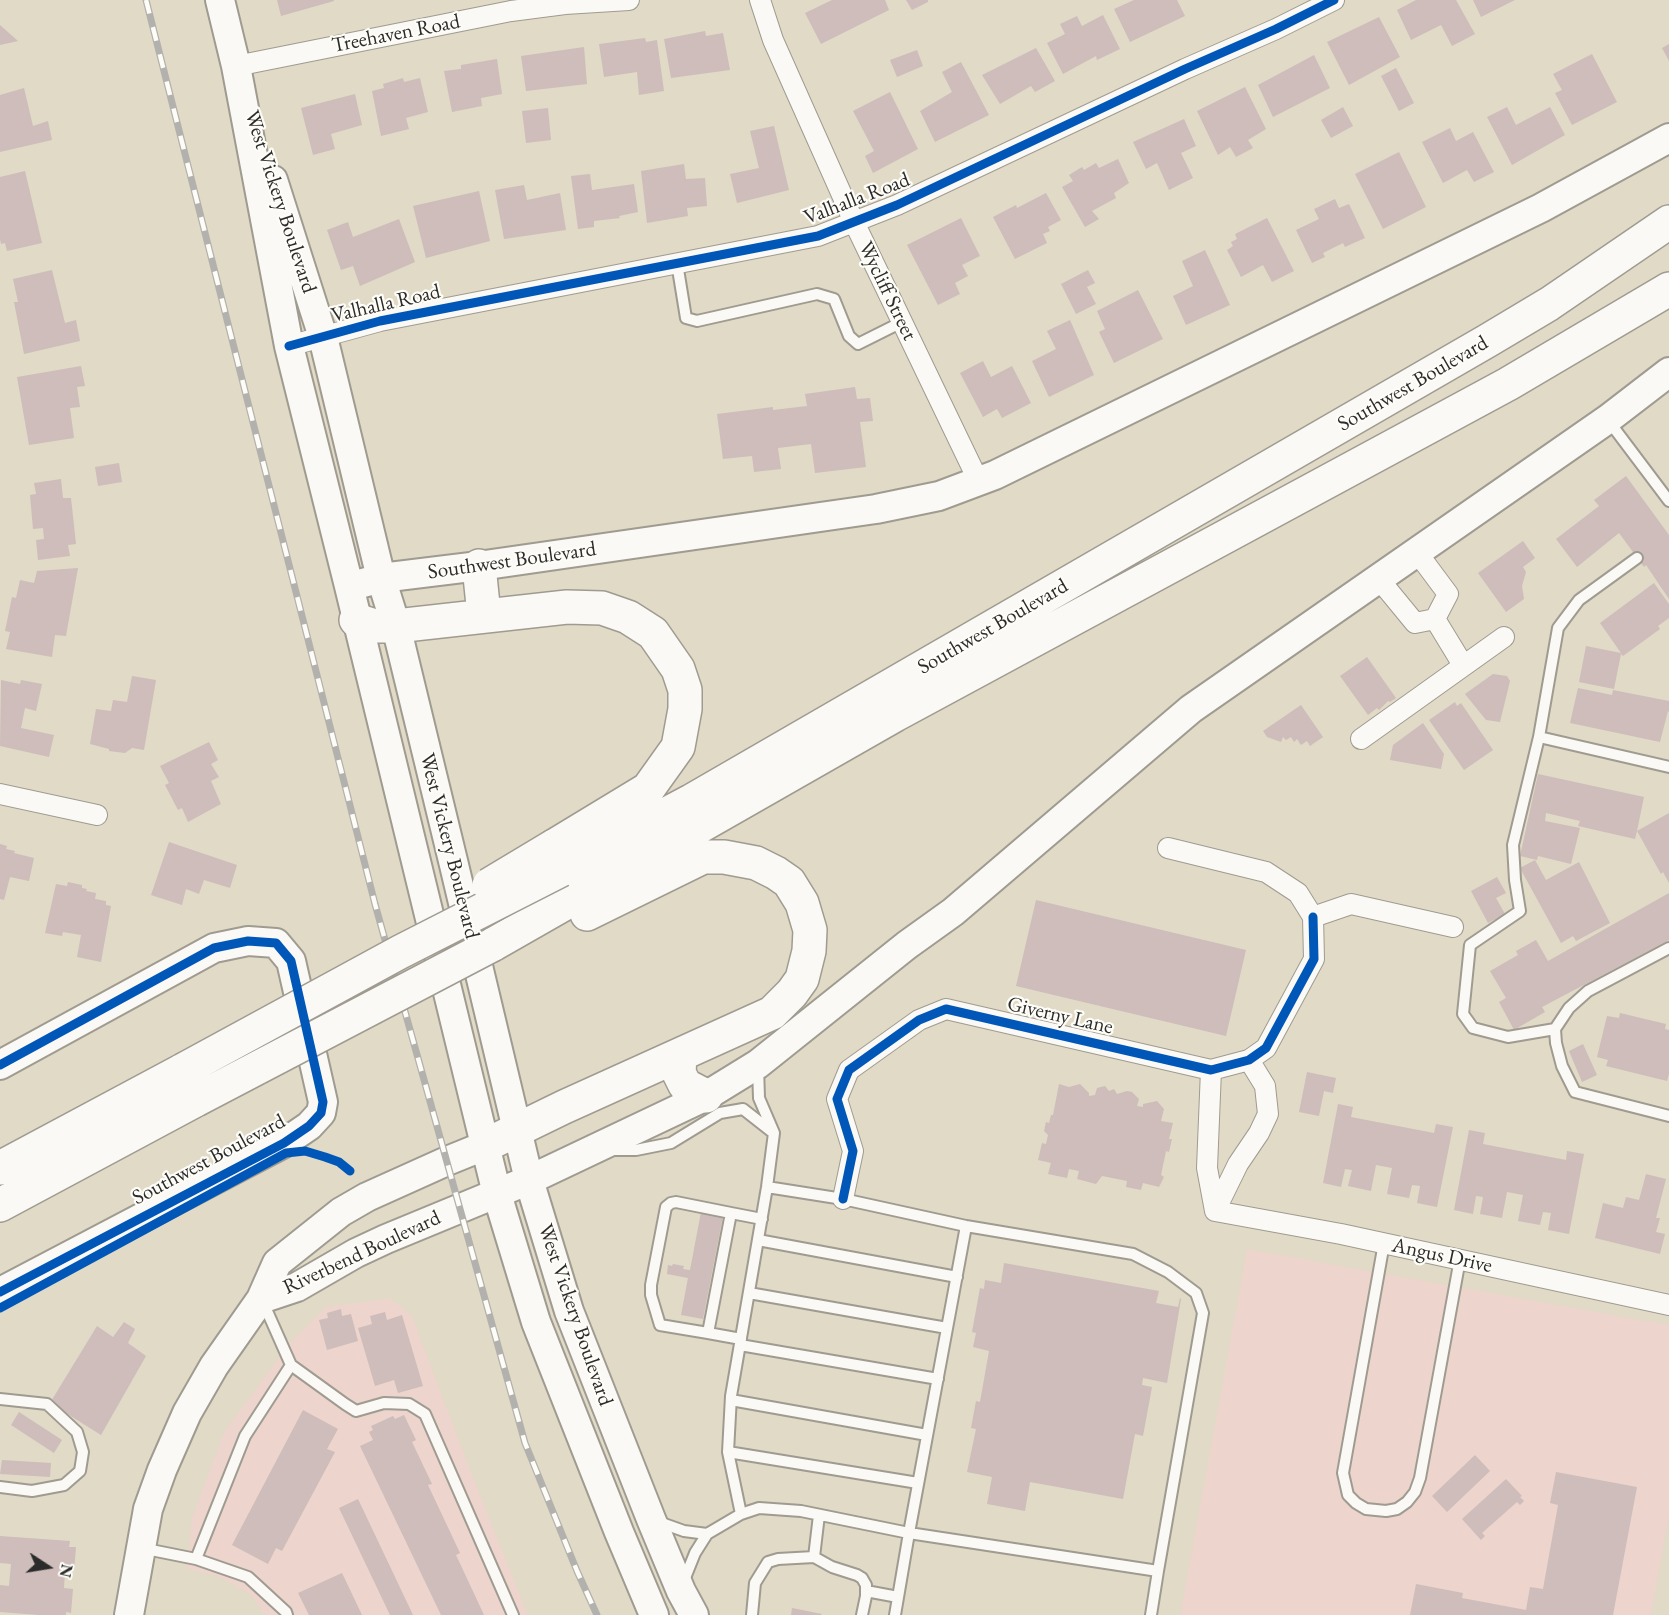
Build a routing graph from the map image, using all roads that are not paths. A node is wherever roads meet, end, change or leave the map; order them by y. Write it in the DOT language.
graph roads {
  1 [pos="220,0"];
  2 [pos="629,0"];
  3 [pos="760,0"];
  4 [pos="1334,0"];
  5 [pos="236,66"];
  6 [pos="1669,138"];
  7 [pos="854,222"];
  8 [pos="1669,222"];
  9 [pos="677,263"];
  10 [pos="1669,289"];
  11 [pos="902,322"];
  12 [pos="323,337"];
  13 [pos="288,346"];
  14 [pos="1669,372"];
  15 [pos="1608,419"];
  16 [pos="978,480"];
  17 [pos="1669,501"];
  18 [pos="1416,551"];
  19 [pos="1637,558"];
  20 [pos="478,567"];
  21 [pos="381,578"];
  22 [pos="1378,578"];
  23 [pos="349,586"];
  24 [pos="484,615"];
  25 [pos="1435,619"];
  26 [pos="356,620"];
  27 [pos="396,626"];
  28 [pos="1504,637"];
  29 [pos="1463,665"];
  30 [pos="1539,737"];
  31 [pos="1361,739"];
  32 [pos="1669,767"];
  33 [pos="0,794"];
  34 [pos="97,815"];
  35 [pos="1168,848"];
  36 [pos="557,858"];
  37 [pos="1313,916"];
  38 [pos="556,920"];
  39 [pos="1453,927"];
  40 [pos="1669,948"];
  41 [pos="1555,1029"];
  42 [pos="680,1055"];
  43 [pos="1250,1060"];
  44 [pos="758,1064"];
  45 [pos="0,1065"];
  46 [pos="183,1070"];
  47 [pos="1211,1070"];
  48 [pos="706,1096"];
  49 [pos="185,1106"];
  50 [pos="1669,1116"];
  51 [pos="518,1130"];
  52 [pos="774,1133"];
  53 [pos="0,1143"];
  54 [pos="484,1146"];
  55 [pos="591,1151"];
  56 [pos="0,1168"];
  57 [pos="529,1180"];
  58 [pos="767,1187"];
  59 [pos="497,1194"];
  60 [pos="843,1199"];
  61 [pos="0,1205"];
  62 [pos="1215,1210"];
  63 [pos="731,1213"];
  64 [pos="0,1219"];
  65 [pos="762,1219"];
  66 [pos="966,1226"];
  67 [pos="758,1240"];
  68 [pos="1384,1243"];
  69 [pos="1460,1259"];
  70 [pos="957,1277"];
  71 [pos="0,1292"];
  72 [pos="749,1293"];
  73 [pos="261,1299"];
  74 [pos="1669,1305"];
  75 [pos="947,1328"];
  76 [pos="708,1333"];
  77 [pos="740,1342"];
  78 [pos="291,1365"];
  79 [pos="938,1379"];
  80 [pos="0,1399"];
  81 [pos="731,1400"];
  82 [pos="927,1435"];
  83 [pos="728,1452"];
  84 [pos="918,1484"];
  85 [pos="0,1487"];
  86 [pos="741,1514"];
  87 [pos="819,1515"];
  88 [pos="651,1519"];
  89 [pos="909,1533"];
  90 [pos="707,1534"];
  91 [pos="140,1548"];
  92 [pos="814,1557"];
  93 [pos="196,1559"];
  94 [pos="1158,1571"];
  95 [pos="866,1591"];
  96 [pos="898,1597"];
  97 [pos="687,1603"];
  98 [pos="129,1615"];
  99 [pos="287,1615"];
  100 [pos="513,1615"];
  101 [pos="654,1615"];
  102 [pos="752,1615"];
  103 [pos="862,1615"];
  104 [pos="895,1615"];
  105 [pos="1151,1615"];
  1 -- 5 [label="main road, West Vickery Boulevard"];
  2 -- 5 [label="street, Treehaven Road"];
  3 -- 7 [label="street, Wycliff Street"];
  4 -- 7 [label="street, Valhalla Road"];
  5 -- 12 [label="main road, West Vickery Boulevard"];
  5 -- 13 [label="main road, West Vickery Boulevard"];
  6 -- 16 [label="main road, Southwest Boulevard"];
  7 -- 9 [label="street, Valhalla Road"];
  7 -- 11 [label="street, Wycliff Street"];
  8 -- 36 [label="highway, Southwest Boulevard"];
  9 -- 11 [label="lane"];
  9 -- 12 [label="street, Valhalla Road"];
  10 -- 38 [label="highway, Southwest Boulevard"];
  11 -- 16 [label="street, Wycliff Street"];
  12 -- 13 [label="street, Valhalla Road"];
  12 -- 21 [label="main road, West Vickery Boulevard"];
  13 -- 23 [label="main road, West Vickery Boulevard"];
  14 -- 15 [label="main road"];
  15 -- 17 [label="lane"];
  15 -- 18 [label="main road"];
  16 -- 20 [label="main road, Southwest Boulevard"];
  18 -- 22 [label="main road"];
  18 -- 25 [label="street"];
  19 -- 30 [label="lane"];
  20 -- 21 [label="main road, Southwest Boulevard"];
  20 -- 24 [label="highway"];
  21 -- 23 [label="main road, Southwest Boulevard"];
  21 -- 27 [label="main road, West Vickery Boulevard"];
  22 -- 25 [label="street"];
  22 -- 44 [label="main road"];
  23 -- 26 [label="main road, West Vickery Boulevard"];
  24 -- 27 [label="highway"];
  24 -- 36 [label="highway"];
  25 -- 29 [label="street"];
  26 -- 27 [label="highway"];
  26 -- 54 [label="main road, West Vickery Boulevard"];
  27 -- 51 [label="main road, West Vickery Boulevard"];
  28 -- 29 [label="street"];
  29 -- 31 [label="street"];
  30 -- 32 [label="lane"];
  30 -- 41 [label="lane"];
  33 -- 34 [label="street"];
  35 -- 37 [label="street"];
  36 -- 46 [label="highway, bridge"];
  37 -- 39 [label="street"];
  37 -- 43 [label="street"];
  38 -- 42 [label="highway"];
  38 -- 49 [label="highway, bridge"];
  40 -- 41 [label="lane"];
  41 -- 50 [label="lane"];
  42 -- 48 [label="highway"];
  42 -- 51 [label="highway"];
  43 -- 47 [label="street, Giverny Lane"];
  43 -- 62 [label="street"];
  44 -- 48 [label="main road"];
  44 -- 52 [label="lane"];
  45 -- 71 [label="main road, Southwest Boulevard"];
  46 -- 53 [label="highway"];
  46 -- 56 [label="highway"];
  47 -- 60 [label="street, Giverny Lane"];
  47 -- 62 [label="street"];
  48 -- 55 [label="main road"];
  49 -- 61 [label="highway"];
  49 -- 64 [label="highway"];
  51 -- 54 [label="highway"];
  51 -- 57 [label="main road, West Vickery Boulevard"];
  52 -- 55 [label="lane"];
  52 -- 58 [label="lane"];
  54 -- 59 [label="main road, West Vickery Boulevard"];
  54 -- 73 [label="main road, Riverbend Boulevard"];
  55 -- 57 [label="main road"];
  57 -- 59 [label="main road"];
  57 -- 88 [label="main road, West Vickery Boulevard"];
  58 -- 60 [label="lane"];
  58 -- 65 [label="lane"];
  59 -- 73 [label="main road, Riverbend Boulevard"];
  59 -- 101 [label="main road, West Vickery Boulevard"];
  60 -- 66 [label="lane"];
  62 -- 68 [label="street, Angus Drive"];
  63 -- 65 [label="lane"];
  63 -- 76 [label="lane"];
  63 -- 76 [label="lane"];
  65 -- 67 [label="lane"];
  66 -- 70 [label="lane"];
  66 -- 94 [label="lane"];
  67 -- 70 [label="lane"];
  67 -- 72 [label="lane"];
  68 -- 69 [label="street, Angus Drive"];
  68 -- 69 [label="lane"];
  69 -- 74 [label="street, Angus Drive"];
  70 -- 75 [label="lane"];
  72 -- 75 [label="lane"];
  72 -- 77 [label="lane"];
  73 -- 78 [label="lane"];
  73 -- 91 [label="main road, Riverbend Boulevard"];
  75 -- 79 [label="lane"];
  76 -- 77 [label="lane"];
  77 -- 79 [label="lane"];
  77 -- 81 [label="lane"];
  78 -- 93 [label="lane"];
  78 -- 100 [label="lane"];
  79 -- 82 [label="lane"];
  80 -- 85 [label="lane"];
  81 -- 82 [label="lane"];
  81 -- 83 [label="lane"];
  82 -- 84 [label="lane"];
  83 -- 84 [label="lane"];
  83 -- 86 [label="lane"];
  84 -- 89 [label="lane"];
  86 -- 87 [label="lane"];
  86 -- 90 [label="lane"];
  87 -- 89 [label="lane"];
  87 -- 92 [label="lane"];
  88 -- 90 [label="lane"];
  88 -- 97 [label="main road, West Vickery Boulevard"];
  89 -- 94 [label="lane"];
  89 -- 96 [label="lane"];
  90 -- 97 [label="lane"];
  91 -- 93 [label="lane"];
  91 -- 98 [label="main road, Riverbend Boulevard"];
  92 -- 95 [label="lane"];
  92 -- 102 [label="lane"];
  93 -- 99 [label="lane"];
  94 -- 105 [label="lane"];
  95 -- 96 [label="lane"];
  95 -- 103 [label="lane"];
  96 -- 104 [label="lane"];
}
